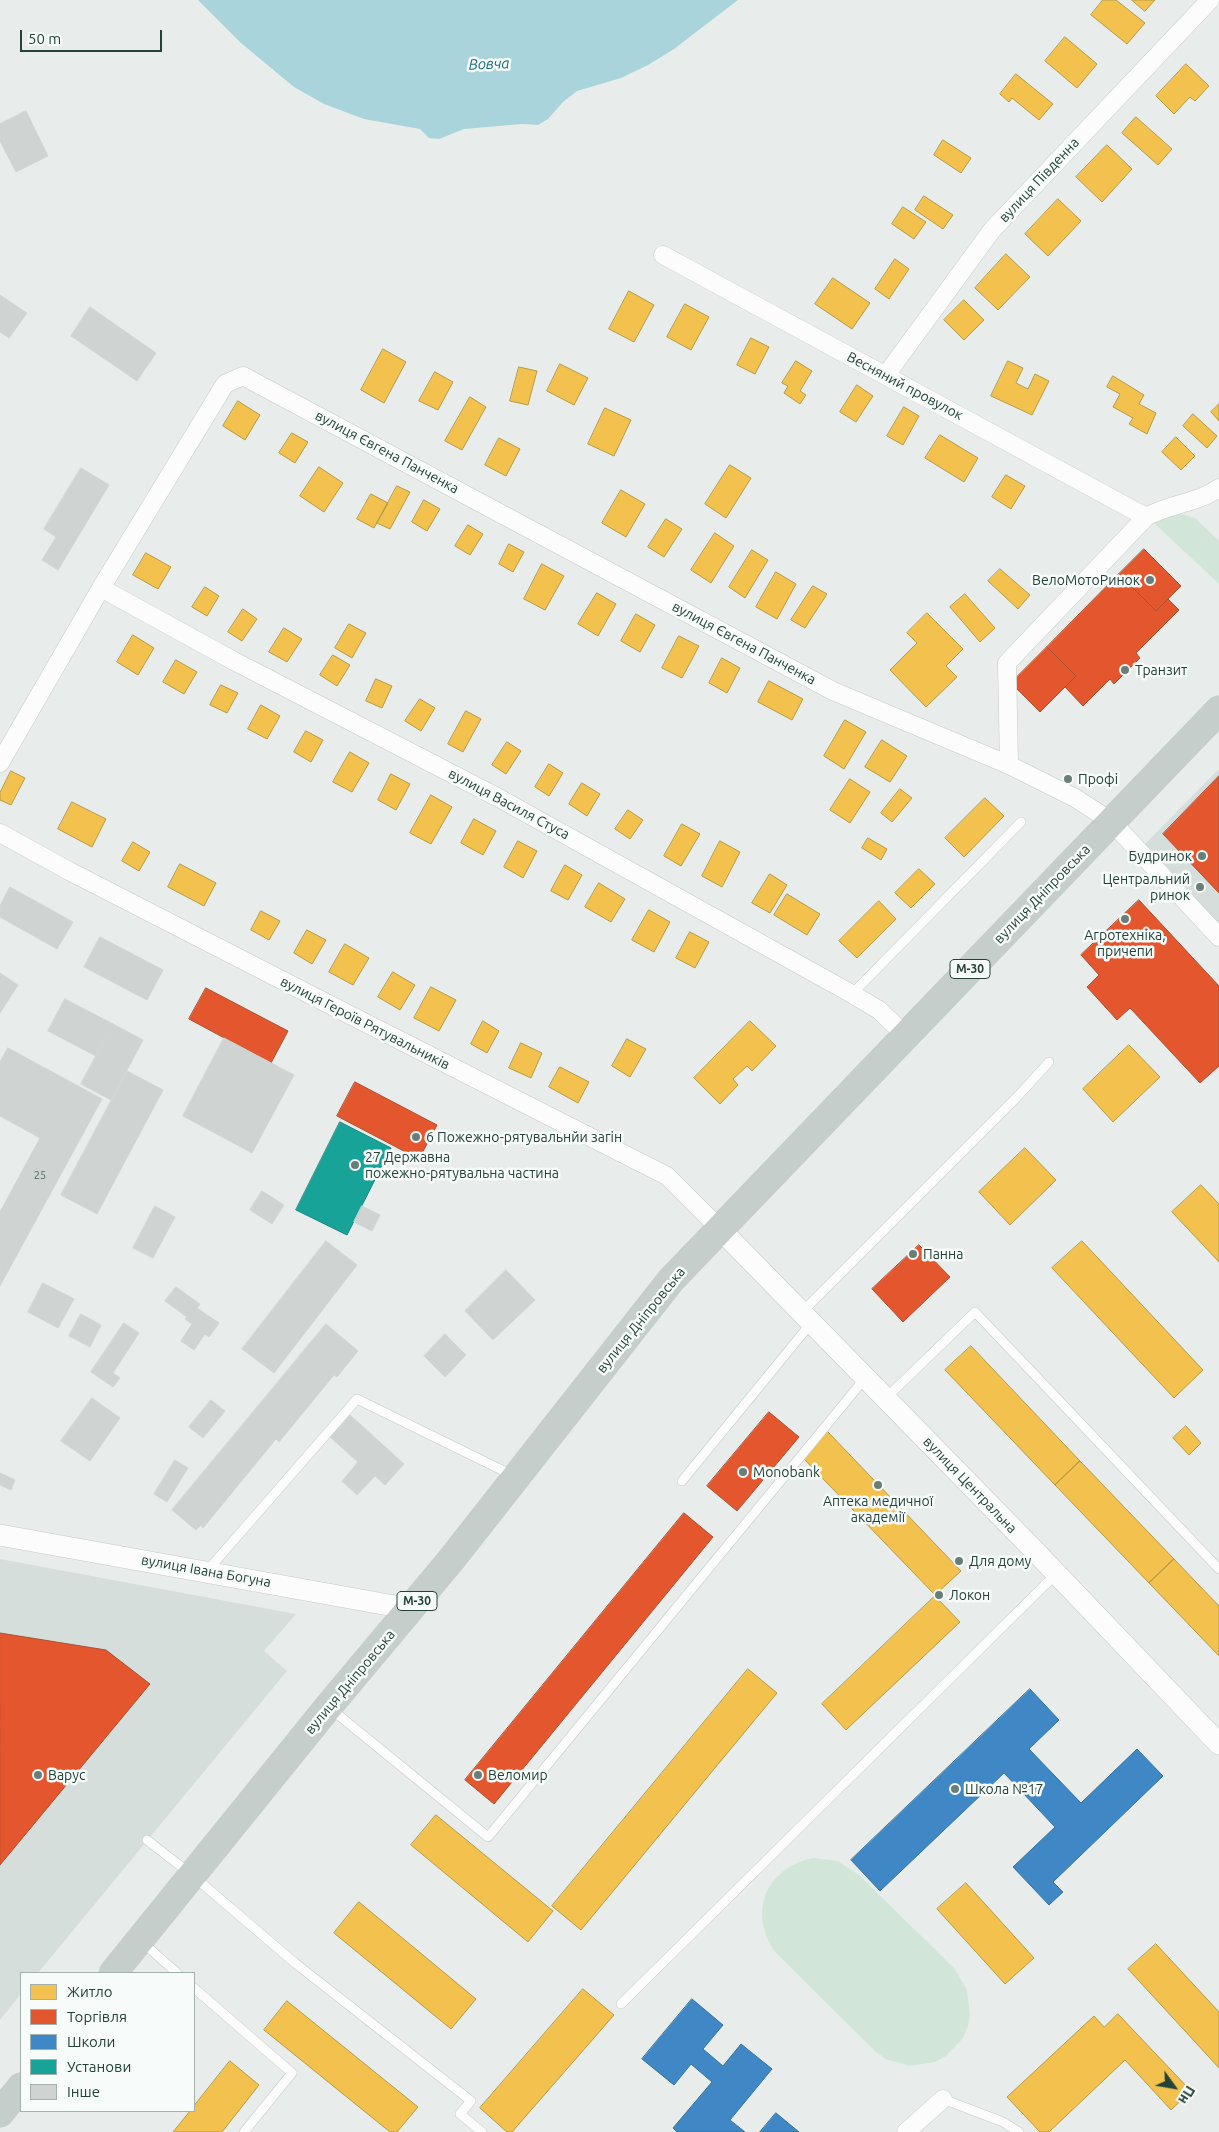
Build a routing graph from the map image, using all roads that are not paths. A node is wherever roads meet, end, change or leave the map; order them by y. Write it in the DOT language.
graph roads {
  1 [pos="1210,0"];
  2 [pos="663,255"];
  3 [pos="886,376"];
  4 [pos="1219,488"];
  5 [pos="1146,517"];
  6 [pos="101,588"];
  7 [pos="1219,710"];
  8 [pos="0,763"];
  9 [pos="1009,765"];
  10 [pos="1021,822"];
  11 [pos="1111,822"];
  12 [pos="0,833"];
  13 [pos="1219,937"];
  14 [pos="852,994"];
  15 [pos="906,1036"];
  16 [pos="1049,1062"];
  17 [pos="719,1228"];
  18 [pos="807,1317"];
  19 [pos="866,1377"];
  20 [pos="886,1398"];
  21 [pos="516,1477"];
  22 [pos="682,1481"];
  23 [pos="0,1535"];
  24 [pos="1219,1570"];
  25 [pos="206,1571"];
  26 [pos="1056,1574"];
  27 [pos="411,1609"];
  28 [pos="328,1706"];
  29 [pos="1219,1744"];
  30 [pos="148,1840"];
  31 [pos="192,1875"];
  32 [pos="140,1940"];
  33 [pos="114,1972"];
  34 [pos="176,1972"];
  35 [pos="195,1989"];
  36 [pos="621,2004"];
  37 [pos="20,2088"];
  38 [pos="943,2098"];
  39 [pos="0,2113"];
  40 [pos="244,2132"];
  41 [pos="482,2132"];
  42 [pos="906,2132"];
  43 [pos="1019,2132"];
  1 -- 3 [label="street, вулиця Південна"];
  2 -- 3 [label="street, Весняний провулок"];
  3 -- 5 [label="street, Весняний провулок"];
  4 -- 5 [label="street"];
  5 -- 9 [label="street"];
  6 -- 8 [label="street"];
  6 -- 9 [label="street, вулиця Євгена Панченка"];
  6 -- 14 [label="street, вулиця Василя Стуса"];
  7 -- 11 [label="highway, вулиця Дніпровська / М-30"];
  9 -- 11 [label="street, вулиця Євгена Панченка"];
  10 -- 14 [label="lane"];
  11 -- 13 [label="street, вулиця Євгена Панченка"];
  11 -- 15 [label="highway, вулиця Дніпровська / М-30"];
  12 -- 17 [label="street, вулиця Героїв Рятувальників"];
  14 -- 15 [label="street, вулиця Василя Стуса"];
  15 -- 17 [label="highway, вулиця Дніпровська / М-30"];
  16 -- 18 [label="lane"];
  17 -- 18 [label="street, вулиця Центральна"];
  17 -- 21 [label="highway, вулиця Дніпровська / М-30"];
  18 -- 19 [label="street, вулиця Центральна"];
  18 -- 22 [label="lane"];
  19 -- 20 [label="street, вулиця Центральна"];
  19 -- 28 [label="lane"];
  20 -- 24 [label="lane"];
  20 -- 26 [label="street, вулиця Центральна"];
  21 -- 25 [label="lane"];
  21 -- 27 [label="highway, вулиця Дніпровська / М-30"];
  23 -- 25 [label="street, вулиця Івана Богуна"];
  25 -- 27 [label="street, вулиця Івана Богуна"];
  26 -- 29 [label="street, вулиця Центральна"];
  26 -- 36 [label="lane"];
  27 -- 28 [label="highway, вулиця Дніпровська / М-30"];
  28 -- 31 [label="highway, вулиця Дніпровська / М-30"];
  30 -- 31 [label="lane"];
  31 -- 32 [label="highway, вулиця Дніпровська / М-30"];
  31 -- 41 [label="lane"];
  32 -- 33 [label="highway, вулиця Дніпровська / М-30"];
  32 -- 34 [label="lane"];
  35 -- 40 [label="lane"];
  37 -- 39 [label="highway"];
  38 -- 42 [label="street"];
  38 -- 43 [label="lane"];
}
